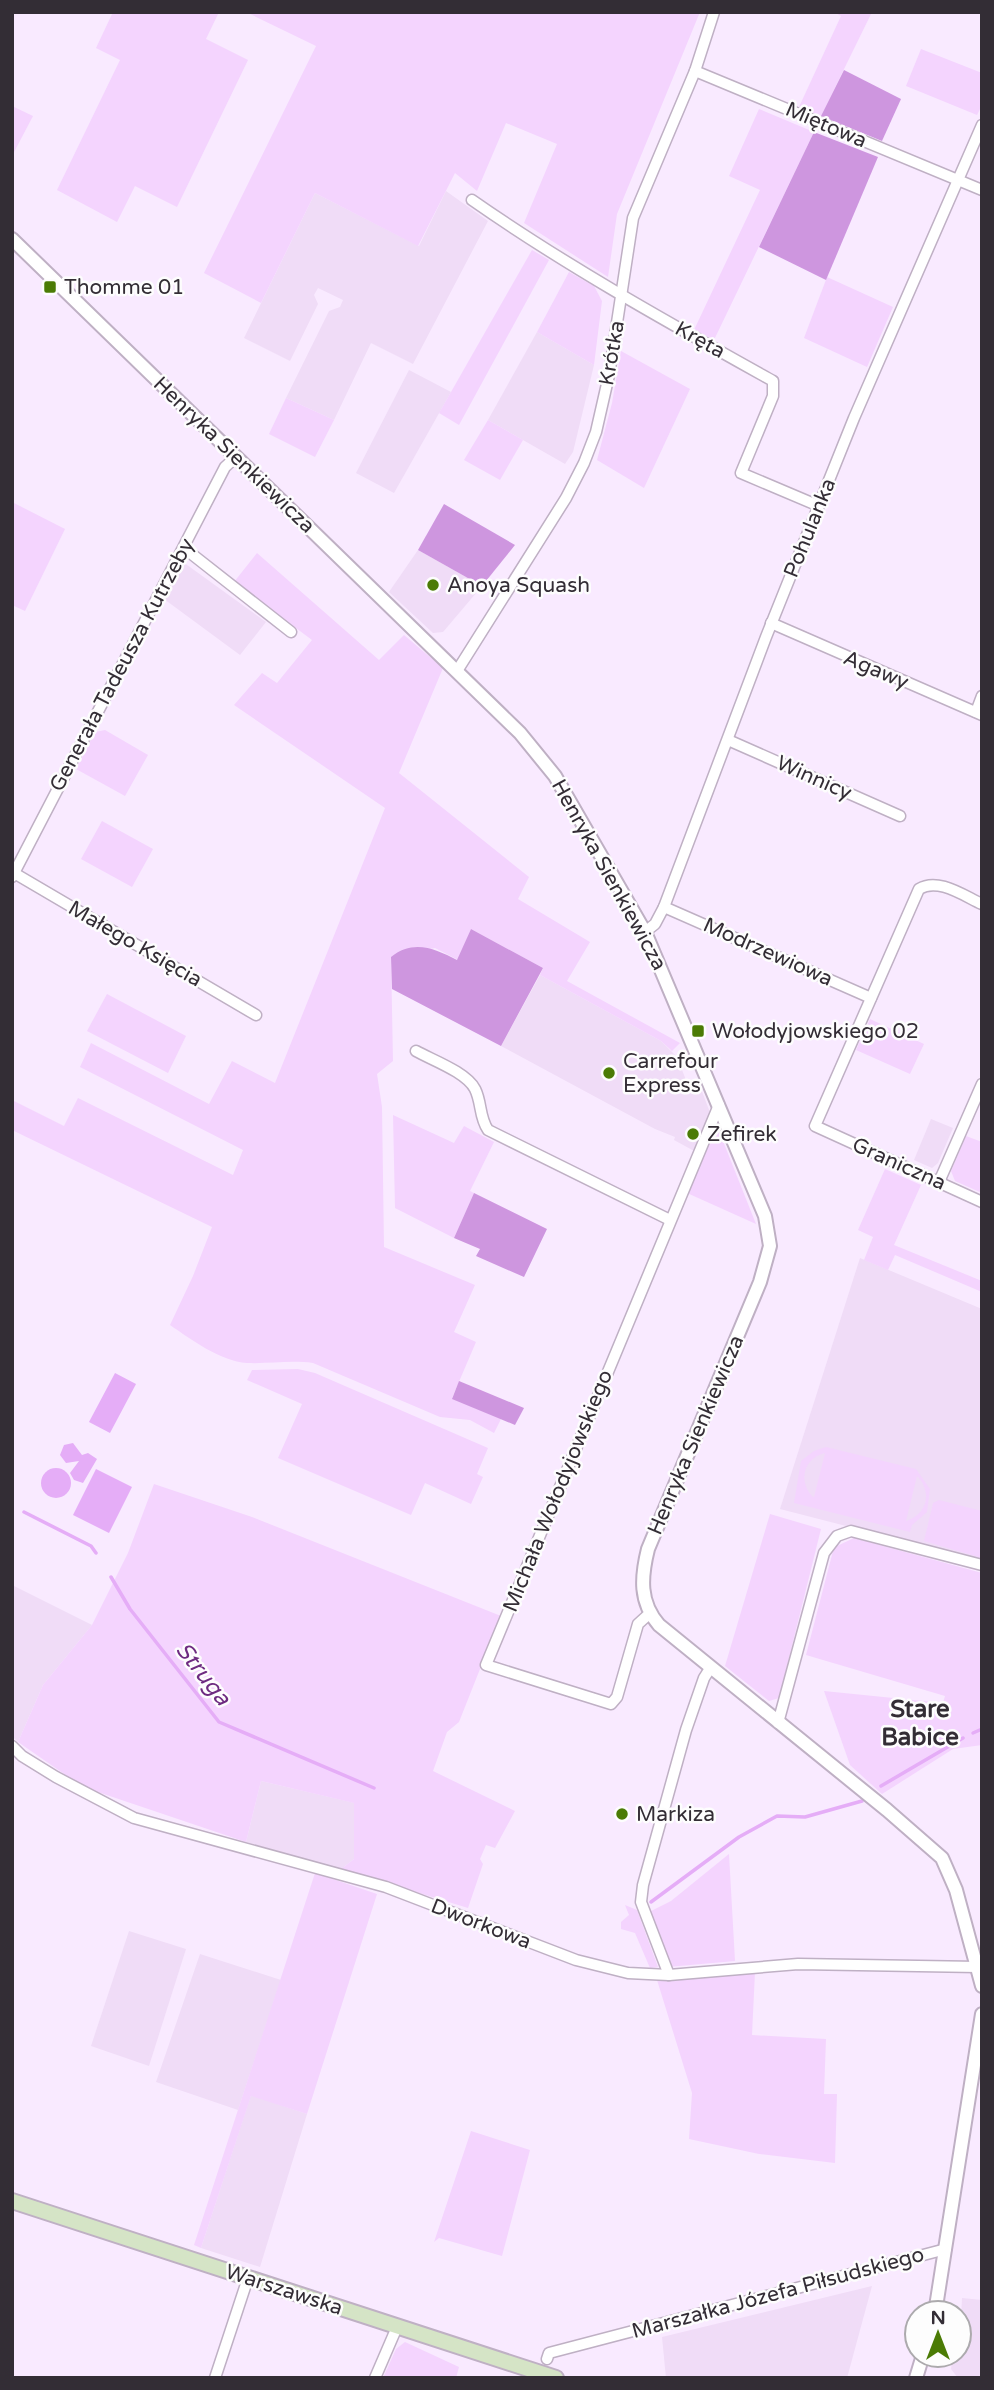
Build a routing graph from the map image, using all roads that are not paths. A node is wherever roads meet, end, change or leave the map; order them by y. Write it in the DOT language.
graph roads {
  1 [pos="714,12"];
  2 [pos="695,71"];
  3 [pos="982,125"];
  4 [pos="958,180"];
  5 [pos="982,190"];
  6 [pos="472,200"];
  7 [pos="12,239"];
  8 [pos="622,296"];
  9 [pos="236,457"];
  10 [pos="819,506"];
  11 [pos="184,548"];
  12 [pos="771,623"];
  13 [pos="291,632"];
  14 [pos="457,671"];
  15 [pos="982,696"];
  16 [pos="979,714"];
  17 [pos="728,740"];
  18 [pos="900,816"];
  19 [pos="13,875"];
  20 [pos="982,904"];
  21 [pos="664,907"];
  22 [pos="645,932"];
  23 [pos="871,998"];
  24 [pos="257,1015"];
  25 [pos="416,1051"];
  26 [pos="982,1084"];
  27 [pos="719,1105"];
  28 [pos="939,1182"];
  29 [pos="982,1202"];
  30 [pos="670,1220"];
  31 [pos="982,1565"];
  32 [pos="649,1614"];
  33 [pos="711,1667"];
  34 [pos="778,1723"];
  35 [pos="12,1746"];
  36 [pos="980,1967"];
  37 [pos="669,1975"];
  38 [pos="982,1986"];
  39 [pos="982,2014"];
  40 [pos="12,2202"];
  41 [pos="946,2249"];
  42 [pos="248,2278"];
  43 [pos="937,2299"];
  44 [pos="397,2327"];
  45 [pos="547,2359"];
  46 [pos="215,2378"];
  47 [pos="375,2378"];
  48 [pos="556,2378"];
  1 -- 2 [label="street, Krótka"];
  2 -- 4 [label="street, Miętowa"];
  2 -- 8 [label="street, Krótka"];
  3 -- 4 [label="street, Pohulanka"];
  4 -- 5 [label="street, Miętowa"];
  4 -- 10 [label="street, Pohulanka"];
  6 -- 8 [label="street, Kręta"];
  7 -- 9 [label="street, Henryka Sienkiewicza"];
  8 -- 10 [label="street, Kręta"];
  8 -- 14 [label="street, Krótka"];
  9 -- 11 [label="street, Generała Tadeusza Kutrzeby"];
  9 -- 14 [label="street, Henryka Sienkiewicza"];
  10 -- 12 [label="street, Pohulanka"];
  11 -- 13 [label="street"];
  11 -- 19 [label="street, Generała Tadeusza Kutrzeby"];
  12 -- 16 [label="street, Agawy"];
  12 -- 17 [label="street, Pohulanka"];
  14 -- 22 [label="street, Henryka Sienkiewicza"];
  15 -- 16 [label="street"];
  17 -- 18 [label="street, Winnicy"];
  17 -- 21 [label="street, Pohulanka"];
  19 -- 24 [label="street, Małego Księcia"];
  20 -- 23 [label="street"];
  21 -- 22 [label="street, Pohulanka"];
  21 -- 23 [label="street, Modrzewiowa"];
  22 -- 27 [label="street, Henryka Sienkiewicza"];
  23 -- 28 [label="street, Graniczna"];
  25 -- 30 [label="street"];
  26 -- 28 [label="street"];
  27 -- 30 [label="street, Michała Wołodyjowskiego"];
  27 -- 32 [label="street, Henryka Sienkiewicza"];
  28 -- 29 [label="street, Graniczna"];
  30 -- 32 [label="street, Michała Wołodyjowskiego"];
  31 -- 34 [label="street"];
  32 -- 33 [label="street"];
  33 -- 34 [label="street"];
  33 -- 37 [label="street"];
  34 -- 36 [label="street"];
  35 -- 37 [label="street, Dworkowa"];
  36 -- 37 [label="street, Dworkowa"];
  36 -- 38 [label="street"];
  39 -- 41 [label="street, Marszałka Józefa Piłsudskiego"];
  40 -- 42 [label="main road, Warszawska"];
  41 -- 43 [label="street"];
  41 -- 45 [label="street, Marszałka Józefa Piłsudskiego"];
  42 -- 44 [label="main road, Warszawska"];
  42 -- 46 [label="street"];
  44 -- 47 [label="street"];
  44 -- 48 [label="main road, Warszawska"];
}
